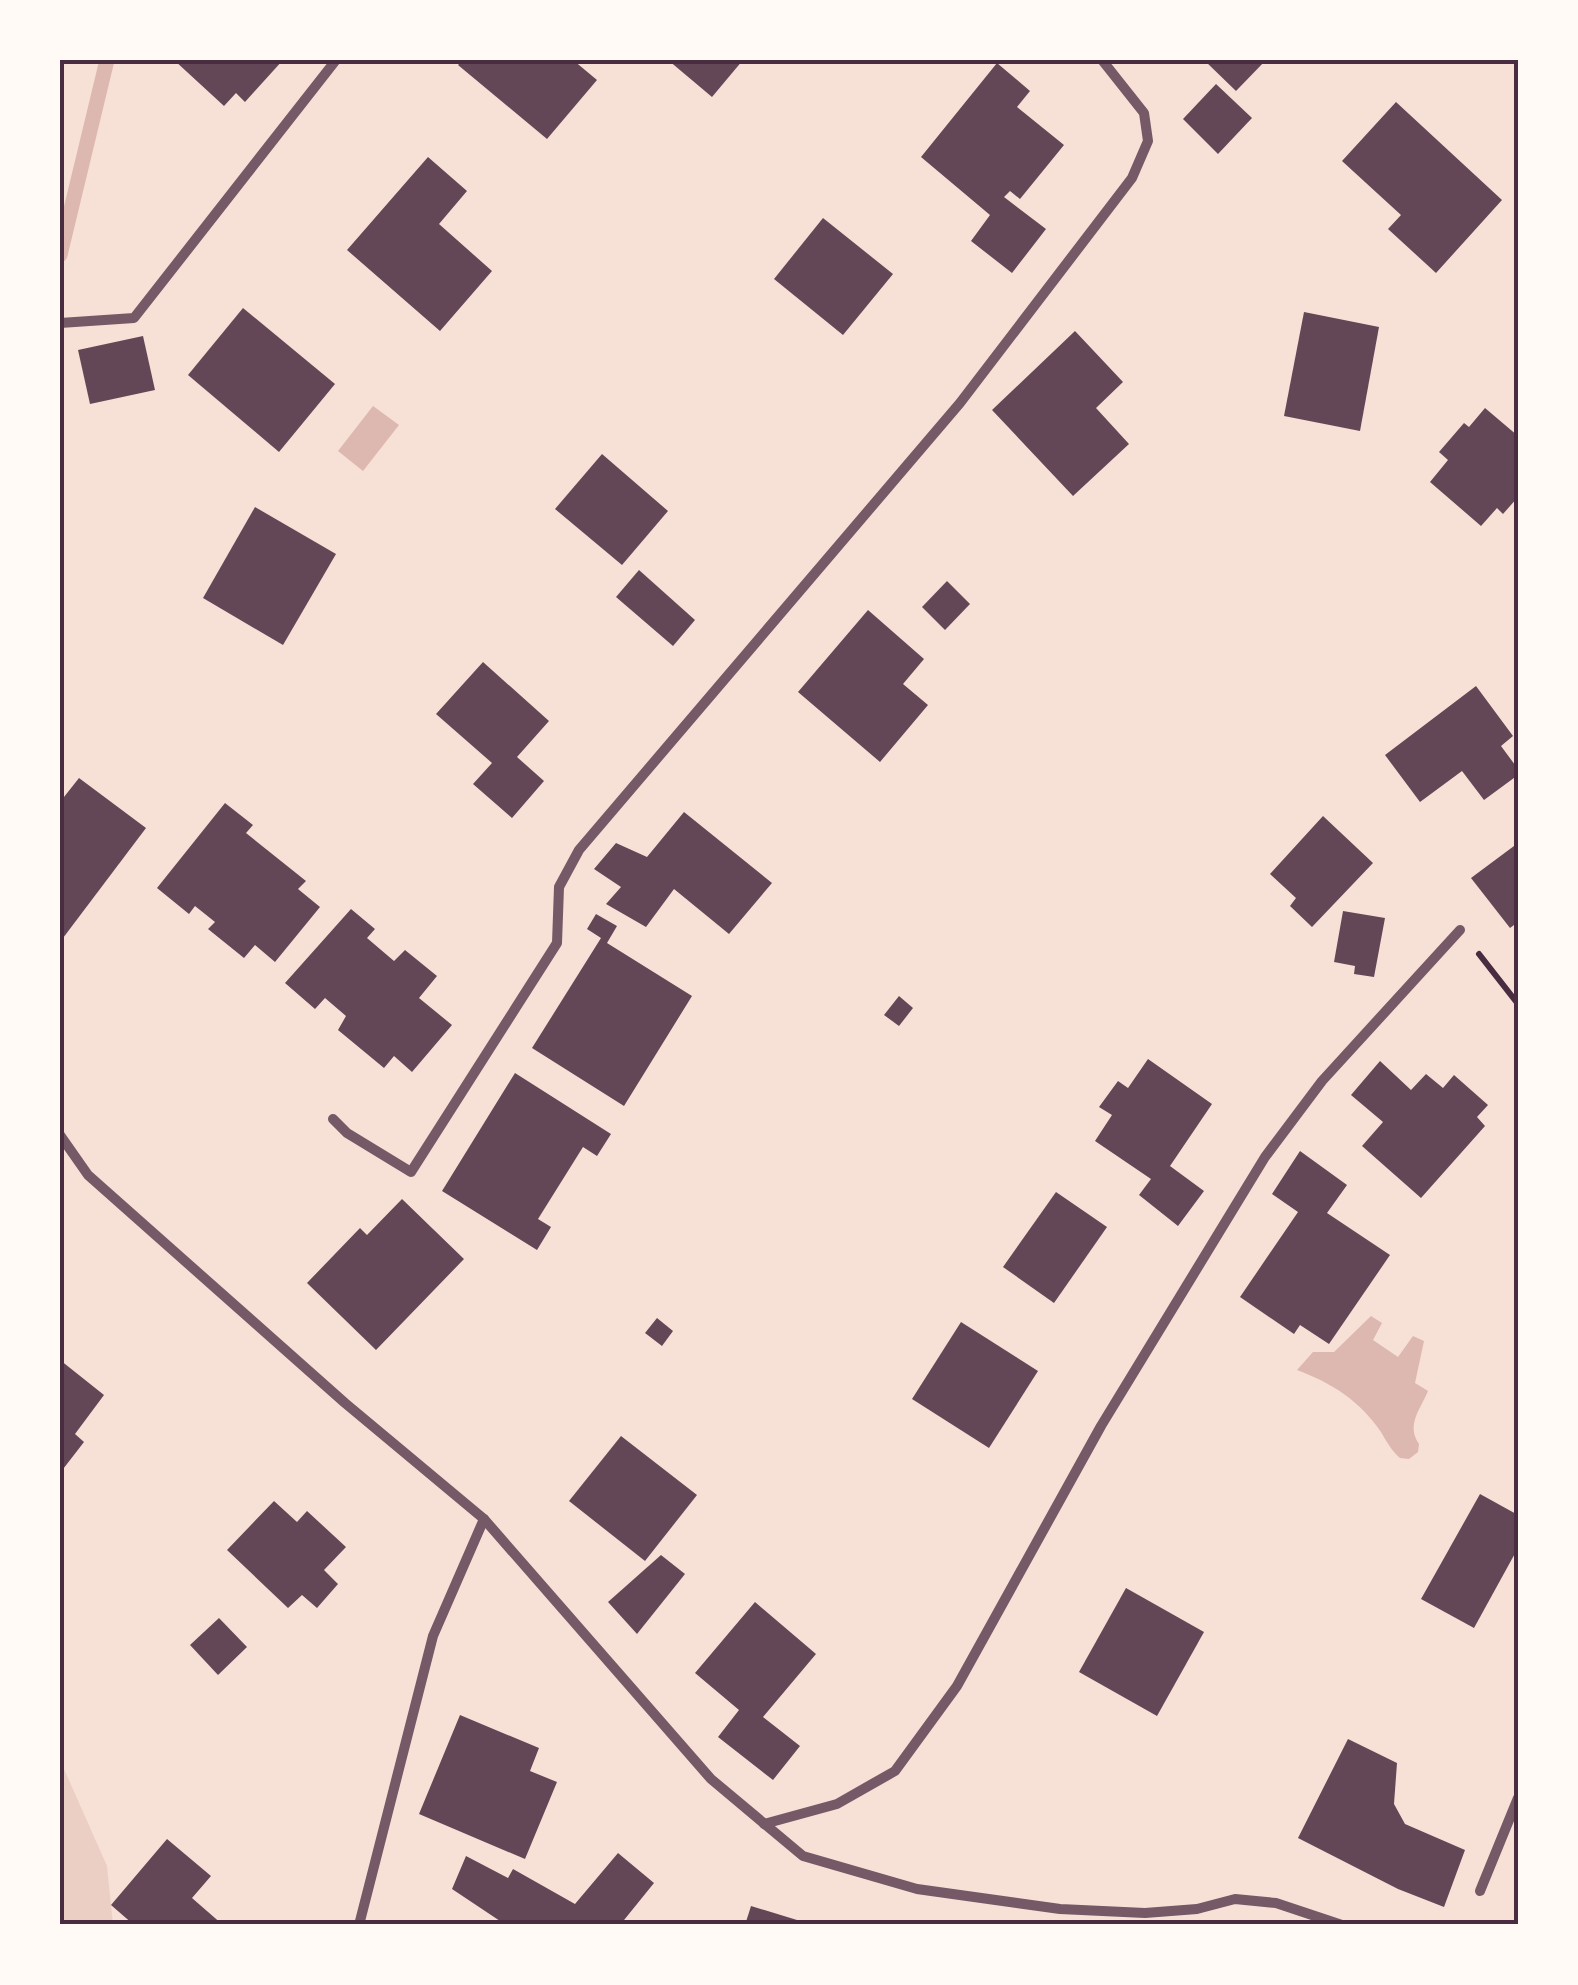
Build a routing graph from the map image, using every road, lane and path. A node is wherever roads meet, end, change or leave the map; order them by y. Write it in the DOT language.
graph roads {
  1 [pos="336,60"];
  2 [pos="1102,60"];
  3 [pos="60,323"];
  4 [pos="1460,930"];
  5 [pos="1518,1004"];
  6 [pos="333,1119"];
  7 [pos="60,1135"];
  8 [pos="484,1519"];
  9 [pos="1518,1798"];
  10 [pos="764,1824"];
  11 [pos="1480,1891"];
  12 [pos="1198,1909"];
  13 [pos="359,1925"];
  14 [pos="1196,1925"];
  15 [pos="1342,1925"];
  1 -- 3 [label="street"];
  2 -- 6 [label="street"];
  4 -- 5 [label="path"];
  4 -- 10 [label="street"];
  7 -- 8 [label="street"];
  8 -- 10 [label="street"];
  8 -- 13 [label="street"];
  9 -- 11 [label="street"];
  10 -- 12 [label="street"];
  12 -- 14 [label="street"];
  12 -- 15 [label="street"];
}
